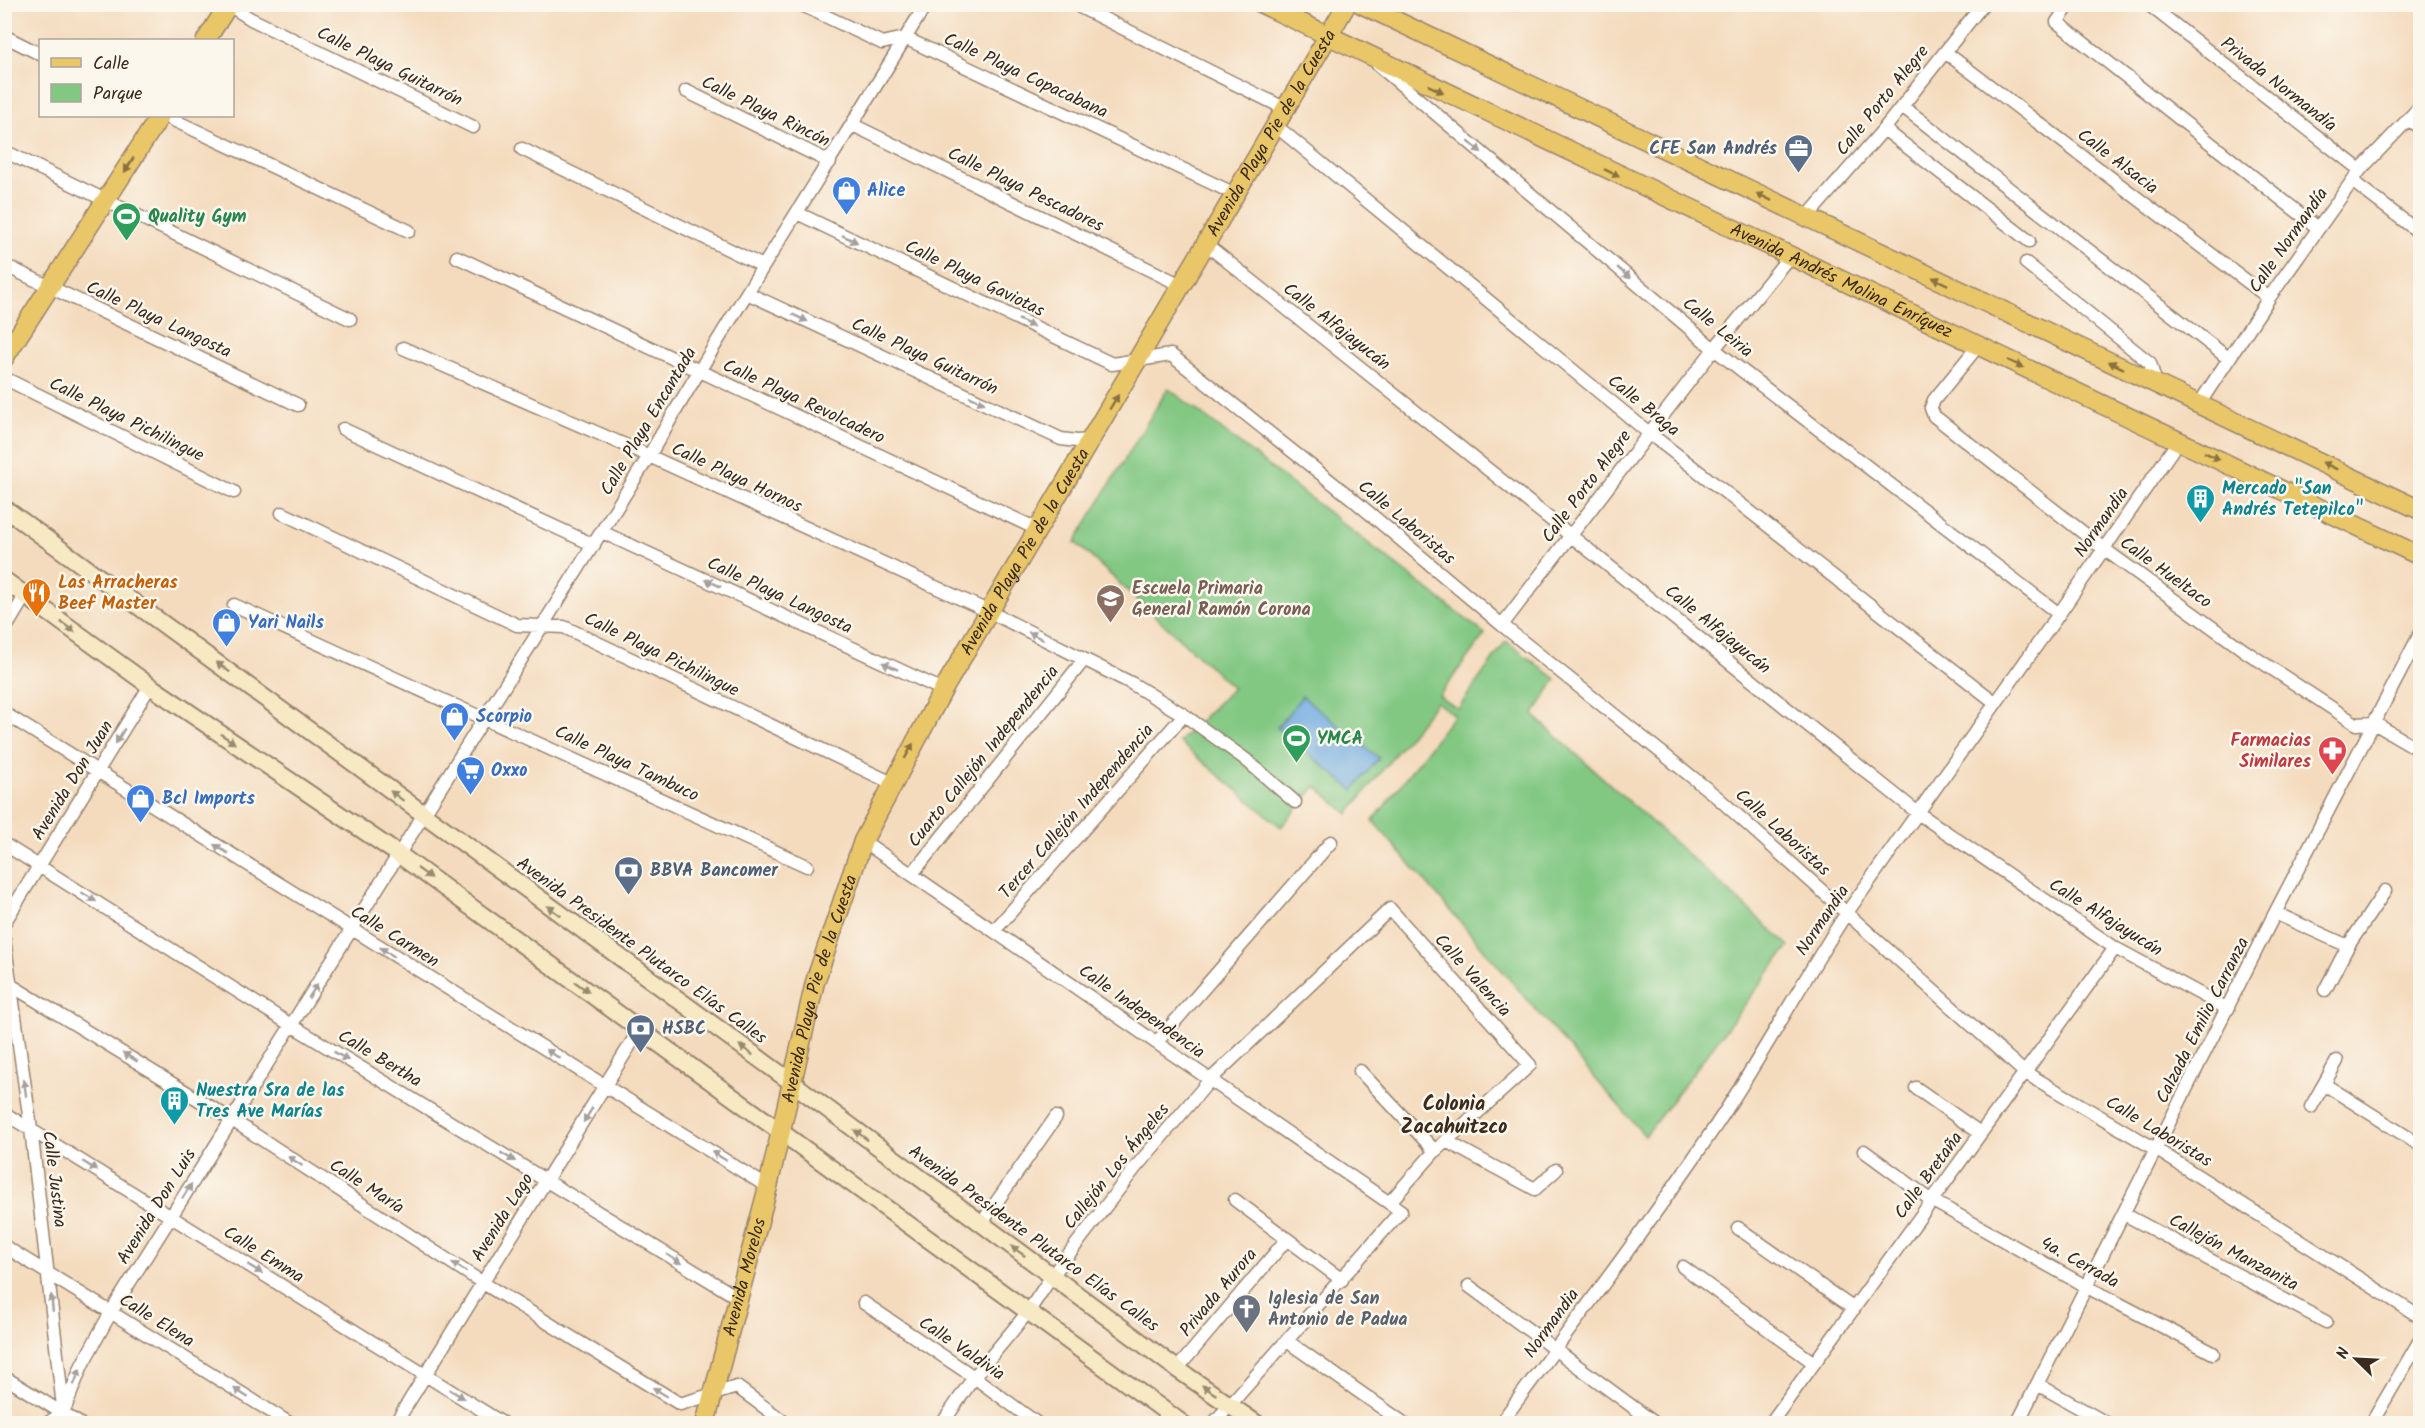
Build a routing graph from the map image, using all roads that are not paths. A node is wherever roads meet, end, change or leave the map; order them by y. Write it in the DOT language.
graph roads {
  1 [pos="800,4"];
  2 [pos="926,4"];
  3 [pos="1074,4"];
  4 [pos="1262,4"];
  5 [pos="1347,4"];
  6 [pos="1361,4"];
  7 [pos="1983,4"];
  8 [pos="2070,4"];
  9 [pos="2148,4"];
  10 [pos="228,5"];
  11 [pos="4,36"];
  12 [pos="1327,36"];
  13 [pos="906,38"];
  14 [pos="207,39"];
  15 [pos="1945,52"];
  16 [pos="39,54"];
  17 [pos="1366,55"];
  18 [pos="686,92"];
  19 [pos="1902,106"];
  20 [pos="2421,107"];
  21 [pos="1286,109"];
  22 [pos="159,117"];
  23 [pos="167,117"];
  24 [pos="2409,120"];
  25 [pos="853,125"];
  26 [pos="1276,126"];
  27 [pos="473,127"];
  28 [pos="2421,128"];
  29 [pos="1884,129"];
  30 [pos="522,149"];
  31 [pos="4,151"];
  32 [pos="830,162"];
  33 [pos="2356,176"];
  34 [pos="1235,194"];
  35 [pos="106,201"];
  36 [pos="797,213"];
  37 [pos="1807,217"];
  38 [pos="2318,228"];
  39 [pos="409,231"];
  40 [pos="2421,233"];
  41 [pos="2029,241"];
  42 [pos="1207,246"];
  43 [pos="457,257"];
  44 [pos="1789,257"];
  45 [pos="2026,263"];
  46 [pos="4,265"];
  47 [pos="763,266"];
  48 [pos="1183,286"];
  49 [pos="51,287"];
  50 [pos="747,293"];
  51 [pos="2269,298"];
  52 [pos="350,319"];
  53 [pos="1978,346"];
  54 [pos="403,348"];
  55 [pos="1714,349"];
  56 [pos="4,358"];
  57 [pos="2228,358"];
  58 [pos="1139,360"];
  59 [pos="698,371"];
  60 [pos="4,378"];
  61 [pos="2156,384"];
  62 [pos="2199,404"];
  63 [pos="298,405"];
  64 [pos="343,429"];
  65 [pos="1649,433"];
  66 [pos="1091,440"];
  67 [pos="2179,440"];
  68 [pos="649,456"];
  69 [pos="234,492"];
  70 [pos="4,508"];
  71 [pos="2420,508"];
  72 [pos="282,513"];
  73 [pos="1039,530"];
  74 [pos="602,532"];
  75 [pos="1572,535"];
  76 [pos="594,545"];
  77 [pos="2104,549"];
  78 [pos="2421,556"];
  79 [pos="4,580"];
  80 [pos="25,596"];
  81 [pos="234,605"];
  82 [pos="990,612"];
  83 [pos="2059,614"];
  84 [pos="1502,625"];
  85 [pos="543,627"];
  86 [pos="4,631"];
  87 [pos="2421,634"];
  88 [pos="1083,661"];
  89 [pos="150,686"];
  90 [pos="943,690"];
  91 [pos="1996,703"];
  92 [pos="4,713"];
  93 [pos="1184,715"];
  94 [pos="485,718"];
  95 [pos="2374,723"];
  96 [pos="2421,750"];
  97 [pos="97,773"];
  98 [pos="892,783"];
  99 [pos="1295,802"];
  100 [pos="1918,813"];
  101 [pos="423,815"];
  102 [pos="863,841"];
  103 [pos="1331,842"];
  104 [pos="4,844"];
  105 [pos="398,854"];
  106 [pos="40,866"];
  107 [pos="807,866"];
  108 [pos="912,874"];
  109 [pos="2385,891"];
  110 [pos="1390,909"];
  111 [pos="2275,913"];
  112 [pos="1846,914"];
  113 [pos="4,922"];
  114 [pos="350,930"];
  115 [pos="994,931"];
  116 [pos="4,939"];
  117 [pos="2348,946"];
  118 [pos="2115,948"];
  119 [pos="7,983"];
  120 [pos="2325,990"];
  121 [pos="2228,1009"];
  122 [pos="291,1025"];
  123 [pos="640,1029"];
  124 [pos="1157,1042"];
  125 [pos="2337,1061"];
  126 [pos="1360,1071"];
  127 [pos="2024,1072"];
  128 [pos="1210,1080"];
  129 [pos="794,1084"];
  130 [pos="2324,1084"];
  131 [pos="606,1086"];
  132 [pos="1916,1088"];
  133 [pos="2311,1107"];
  134 [pos="4,1113"];
  135 [pos="1056,1117"];
  136 [pos="232,1120"];
  137 [pos="31,1129"];
  138 [pos="782,1132"];
  139 [pos="1980,1133"];
  140 [pos="1446,1141"];
  141 [pos="2421,1145"];
  142 [pos="2157,1150"];
  143 [pos="1435,1151"];
  144 [pos="1864,1151"];
  145 [pos="1556,1170"];
  146 [pos="547,1180"];
  147 [pos="768,1187"];
  148 [pos="1235,1200"];
  149 [pos="1931,1200"];
  150 [pos="1389,1203"];
  151 [pos="2124,1214"];
  152 [pos="171,1217"];
  153 [pos="981,1224"];
  154 [pos="1738,1228"];
  155 [pos="1287,1239"];
  156 [pos="4,1246"];
  157 [pos="1683,1267"];
  158 [pos="49,1274"];
  159 [pos="1052,1276"];
  160 [pos="1342,1280"];
  161 [pos="483,1283"];
  162 [pos="1468,1286"];
  163 [pos="2087,1287"];
  164 [pos="740,1299"];
  165 [pos="864,1304"];
  166 [pos="1854,1309"];
  167 [pos="111,1312"];
  168 [pos="1028,1312"];
  169 [pos="2421,1317"];
  170 [pos="2326,1322"];
  171 [pos="2421,1340"];
  172 [pos="1287,1341"];
  173 [pos="1554,1349"];
  174 [pos="2213,1353"];
  175 [pos="1814,1363"];
  176 [pos="1178,1369"];
  177 [pos="425,1375"];
  178 [pos="4,1377"];
  179 [pos="974,1377"];
  180 [pos="2037,1384"];
  181 [pos="714,1395"];
  182 [pos="1231,1404"];
  183 [pos="64,1418"];
  184 [pos="46,1424"];
  185 [pos="80,1424"];
  186 [pos="291,1424"];
  187 [pos="395,1424"];
  188 [pos="504,1424"];
  189 [pos="705,1424"];
  190 [pos="787,1424"];
  191 [pos="942,1424"];
  192 [pos="1038,1424"];
  193 [pos="1183,1424"];
  194 [pos="1213,1424"];
  195 [pos="1257,1424"];
  196 [pos="1405,1424"];
  197 [pos="1500,1424"];
  198 [pos="1656,1424"];
  199 [pos="1770,1424"];
  200 [pos="2018,1424"];
  201 [pos="2108,1424"];
  202 [pos="2371,1424"];
  1 -- 13 [label="street"];
  2 -- 13 [label="street, Calle Playa Encantada"];
  3 -- 21 [label="street"];
  4 -- 12 [label="main road, Avenida Andrés Molina Enríquez"];
  5 -- 12 [label="main road, Avenida Playa Pie de la Cuesta"];
  37 -- 6 [label="main road, one-way"];
  7 -- 15 [label="street, Calle Porto Alegre"];
  8 -- 38 [label="street"];
  9 -- 33 [label="street, Privada Normandía"];
  10 -- 14 [label="main road"];
  10 -- 27 [label="street, Calle Playa Guitarrón"];
  11 -- 16 [label="street"];
  12 -- 17 [label="main road, Avenida Andrés Molina Enríquez"];
  12 -- 21 [label="main road, Avenida Playa Pie de la Cuesta"];
  13 -- 25 [label="street, Calle Playa Encantada"];
  13 -- 34 [label="street, Calle Playa Copacabana"];
  15 -- 19 [label="street, Calle Porto Alegre"];
  15 -- 51 [label="street, Calle Alsacia"];
  17 -- 44 [label="main road, Avenida Andrés Molina Enríquez, one-way"];
  17 -- 55 [label="street, Calle Leiria, one-way"];
  18 -- 32 [label="street, Calle Playa Rincón"];
  19 -- 29 [label="street, Calle Porto Alegre"];
  19 -- 57 [label="street"];
  20 -- 24 [label="street, Calle Normandía"];
  21 -- 26 [label="main road, Avenida Playa Pie de la Cuesta"];
  22 -- 35 [label="main road, one-way"];
  23 -- 39 [label="street"];
  24 -- 28 [label="street"];
  24 -- 33 [label="street, Calle Normandía"];
  25 -- 32 [label="street, Calle Playa Encantada"];
  25 -- 48 [label="street, Calle Playa Pescadores"];
  26 -- 34 [label="main road, Avenida Playa Pie de la Cuesta"];
  26 -- 65 [label="street, Calle Braga"];
  29 -- 37 [label="street, Calle Porto Alegre"];
  29 -- 41 [label="street"];
  30 -- 47 [label="street"];
  31 -- 35 [label="street"];
  32 -- 36 [label="street, Calle Playa Encantada"];
  33 -- 38 [label="street, Calle Normandía"];
  33 -- 40 [label="street, Privada Normandía"];
  34 -- 42 [label="main road, Avenida Playa Pie de la Cuesta"];
  35 -- 49 [label="main road"];
  35 -- 52 [label="street"];
  36 -- 47 [label="street, Calle Playa Encantada"];
  36 -- 58 [label="street, Calle Playa Gaviotas, one-way"];
  61 -- 37 [label="main road, one-way"];
  38 -- 51 [label="street, Calle Normandía"];
  42 -- 48 [label="main road, Avenida Playa Pie de la Cuesta"];
  42 -- 75 [label="street, Calle Alfajayucán"];
  43 -- 59 [label="street, Calle Playa Revolcadero"];
  44 -- 53 [label="main road, Avenida Andrés Molina Enríquez"];
  44 -- 55 [label="street, Calle Porto Alegre"];
  45 -- 61 [label="street"];
  46 -- 49 [label="street, Calle Playa Langosta"];
  47 -- 50 [label="street, Calle Playa Encantada"];
  48 -- 58 [label="main road, Avenida Playa Pie de la Cuesta"];
  49 -- 56 [label="main road"];
  49 -- 63 [label="street, Calle Playa Langosta"];
  50 -- 59 [label="street, Calle Playa Encantada"];
  50 -- 66 [label="street, Calle Playa Guitarrón, one-way"];
  51 -- 57 [label="street, Calle Normandía"];
  53 -- 67 [label="main road, Avenida Andrés Molina Enríquez, one-way"];
  53 -- 77 [label="street, Calle Hueltaco"];
  54 -- 68 [label="street, Calle Playa Hornos"];
  55 -- 65 [label="street, Calle Porto Alegre"];
  55 -- 83 [label="street, Calle Leiria"];
  57 -- 62 [label="street, Calle Normandía"];
  66 -- 58 [label="main road, Avenida Playa Pie de la Cuesta, one-way"];
  58 -- 84 [label="street, Calle Laboristas"];
  59 -- 68 [label="street, Calle Playa Encantada"];
  59 -- 73 [label="street, Calle Playa Revolcadero"];
  60 -- 69 [label="street, Calle Playa Pichilingue"];
  61 -- 62 [label="main road"];
  71 -- 62 [label="main road, one-way"];
  64 -- 76 [label="street"];
  65 -- 75 [label="street, Calle Porto Alegre"];
  65 -- 91 [label="street, Calle Braga"];
  66 -- 73 [label="main road, Avenida Playa Pie de la Cuesta"];
  67 -- 77 [label="street, Normandia"];
  67 -- 78 [label="main road, Avenida Andrés Molina Enríquez, one-way"];
  68 -- 74 [label="street, Calle Playa Encantada"];
  68 -- 82 [label="street, Calle Playa Hornos"];
  101 -- 70 [label="main road, Avenida Presidente Plutarco Elías Calles, one-way"];
  72 -- 85 [label="street, Calle Playa Pichilingue"];
  73 -- 82 [label="main road, Avenida Playa Pie de la Cuesta"];
  74 -- 76 [label="street, Calle Playa Encantada"];
  90 -- 74 [label="street, Calle Playa Langosta, one-way"];
  75 -- 84 [label="street, Calle Porto Alegre"];
  75 -- 100 [label="street, Calle Alfajayucán"];
  76 -- 85 [label="street, Calle Playa Encantada"];
  77 -- 83 [label="street, Normandia"];
  77 -- 95 [label="street, Calle Hueltaco"];
  79 -- 80 [label="main road"];
  80 -- 86 [label="street"];
  80 -- 89 [label="main road, one-way"];
  81 -- 94 [label="street, Calle Playa Tambuco"];
  88 -- 82 [label="street, Calle Playa Hornos, one-way"];
  82 -- 90 [label="main road, Avenida Playa Pie de la Cuesta"];
  83 -- 91 [label="street, Normandia"];
  84 -- 112 [label="street, Calle Laboristas"];
  85 -- 94 [label="street, Calle Playa Encantada"];
  85 -- 98 [label="street, Calle Playa Pichilingue"];
  87 -- 95 [label="street, Calzada Emilio Carranza"];
  88 -- 93 [label="street, Calle Playa Hornos"];
  88 -- 108 [label="street, Cuarto Callejón Independencia"];
  89 -- 97 [label="street, Avenida Don Juan, one-way"];
  89 -- 105 [label="main road, one-way"];
  98 -- 90 [label="main road, Avenida Playa Pie de la Cuesta, one-way"];
  91 -- 100 [label="street, Normandia"];
  92 -- 97 [label="street, Calle Carmen"];
  93 -- 99 [label="street, Calle Playa Hornos"];
  93 -- 115 [label="street, Tercer Callejón Independencia"];
  94 -- 101 [label="street, Calle Playa Encantada"];
  94 -- 107 [label="street, Calle Playa Tambuco"];
  95 -- 96 [label="street, Calle Hueltaco"];
  95 -- 111 [label="street, Calzada Emilio Carranza"];
  97 -- 106 [label="street, Avenida Don Juan"];
  114 -- 97 [label="street, Calle Carmen, one-way"];
  98 -- 102 [label="main road, Avenida Playa Pie de la Cuesta"];
  100 -- 112 [label="street, Normandia"];
  100 -- 118 [label="street, Calle Alfajayucán"];
  101 -- 105 [label="street, Calle Playa Encantada"];
  129 -- 101 [label="main road, Avenida Presidente Plutarco Elías Calles, one-way"];
  102 -- 108 [label="street, Calle Independencia"];
  102 -- 129 [label="main road, Avenida Playa Pie de la Cuesta"];
  103 -- 124 [label="street"];
  104 -- 106 [label="street, Calle Bertha"];
  105 -- 114 [label="street, Avenida Don Luis"];
  105 -- 123 [label="main road, one-way"];
  106 -- 113 [label="street, Avenida Don Juan"];
  106 -- 122 [label="street, Calle Bertha, one-way"];
  108 -- 115 [label="street, Calle Independencia"];
  109 -- 117 [label="street"];
  110 -- 128 [label="street, Callejón Los Ángeles"];
  110 -- 140 [label="street, Calle Valencia"];
  111 -- 117 [label="street"];
  111 -- 121 [label="street, Calzada Emilio Carranza"];
  112 -- 127 [label="street, Calle Laboristas"];
  112 -- 173 [label="street, Normandia"];
  122 -- 114 [label="street, Avenida Don Luis, one-way"];
  131 -- 114 [label="street, Calle Carmen, one-way"];
  115 -- 124 [label="street, Calle Independencia"];
  116 -- 119 [label="street, Calle Justina"];
  117 -- 120 [label="street"];
  118 -- 121 [label="street, Calle Alfajayucán"];
  118 -- 127 [label="street, Calle Bretaña"];
  136 -- 119 [label="street, Calle María, one-way"];
  137 -- 119 [label="street, Calle Justina, one-way"];
  121 -- 142 [label="street, Calzada Emilio Carranza"];
  122 -- 136 [label="street, Avenida Don Luis"];
  122 -- 146 [label="street, Calle Bertha, one-way"];
  123 -- 131 [label="street, Avenida Lago"];
  123 -- 138 [label="main road"];
  124 -- 128 [label="street, Calle Independencia"];
  125 -- 130 [label="street"];
  126 -- 143 [label="street"];
  127 -- 139 [label="street, Calle Bretaña"];
  127 -- 142 [label="street, Calle Laboristas"];
  128 -- 150 [label="street, Calle Independencia"];
  128 -- 159 [label="street, Callejón Los Ángeles"];
  129 -- 138 [label="main road, Avenida Playa Pie de la Cuesta"];
  153 -- 129 [label="main road, Avenida Presidente Plutarco Elías Calles, one-way"];
  130 -- 133 [label="street"];
  130 -- 141 [label="street"];
  131 -- 146 [label="street, Avenida Lago, one-way"];
  147 -- 131 [label="street, Calle Carmen, one-way"];
  132 -- 139 [label="street"];
  134 -- 137 [label="street, Calle Emma"];
  135 -- 153 [label="street"];
  152 -- 136 [label="street, Avenida Don Luis, one-way"];
  161 -- 136 [label="street, Calle María, one-way"];
  137 -- 152 [label="street, Calle Emma, one-way"];
  137 -- 158 [label="street, Calle Justina"];
  138 -- 147 [label="main road, Avenida Morelos"];
  138 -- 168 [label="main road"];
  139 -- 149 [label="street, Calle Bretaña"];
  140 -- 143 [label="street"];
  140 -- 145 [label="street"];
  142 -- 151 [label="street, Calzada Emilio Carranza"];
  142 -- 169 [label="street, Calle Laboristas"];
  143 -- 150 [label="street"];
  144 -- 149 [label="street, 4a. Cerrada"];
  146 -- 161 [label="street, Avenida Lago"];
  146 -- 164 [label="street, Calle Bertha, one-way"];
  147 -- 164 [label="main road, Avenida Morelos"];
  148 -- 155 [label="street"];
  149 -- 163 [label="street, 4a. Cerrada"];
  149 -- 166 [label="street, Calle Bretaña"];
  150 -- 160 [label="street, Calle Independencia"];
  151 -- 163 [label="street, Calzada Emilio Carranza"];
  151 -- 170 [label="street, Callejón Manzanita"];
  152 -- 167 [label="street, Avenida Don Luis"];
  152 -- 177 [label="street, Calle Emma, one-way"];
  159 -- 153 [label="main road, Avenida Presidente Plutarco Elías Calles, one-way"];
  154 -- 166 [label="street"];
  155 -- 160 [label="street"];
  155 -- 176 [label="street, Privada Aurora"];
  156 -- 158 [label="street, Calle Elena"];
  157 -- 175 [label="street"];
  158 -- 167 [label="street, Calle Elena"];
  183 -- 158 [label="street, Calle Justina, one-way"];
  159 -- 168 [label="street, Callejón Los Ángeles"];
  159 -- 176 [label="main road, Avenida Presidente Plutarco Elías Calles"];
  160 -- 172 [label="street"];
  161 -- 177 [label="street, Avenida Lago"];
  181 -- 161 [label="street, Calle María, one-way"];
  162 -- 173 [label="street"];
  163 -- 174 [label="street, 4a. Cerrada"];
  163 -- 180 [label="street, Calzada Emilio Carranza"];
  164 -- 181 [label="main road, Avenida Morelos"];
  165 -- 179 [label="street, Calle Valdivia"];
  166 -- 175 [label="street, Calle Bretaña"];
  183 -- 167 [label="street, Avenida Don Luis, one-way"];
  186 -- 167 [label="street, Calle Elena, one-way"];
  168 -- 179 [label="street, Callejón Los Ángeles"];
  168 -- 193 [label="main road"];
  171 -- 202 [label="street"];
  172 -- 182 [label="street"];
  172 -- 196 [label="street"];
  173 -- 197 [label="street, Normandia"];
  173 -- 198 [label="street"];
  175 -- 199 [label="street, Calle Bretaña"];
  182 -- 176 [label="main road, Avenida Presidente Plutarco Elías Calles, one-way"];
  177 -- 187 [label="street, Avenida Lago"];
  177 -- 188 [label="street, Calle Emma, one-way"];
  178 -- 183 [label="street"];
  179 -- 191 [label="street, Callejón Los Ángeles"];
  179 -- 192 [label="street, Calle Valdivia"];
  180 -- 200 [label="street, Calzada Emilio Carranza"];
  180 -- 201 [label="street"];
  181 -- 189 [label="main road, Avenida Morelos"];
  181 -- 190 [label="street, Calle María"];
  182 -- 194 [label="street"];
  182 -- 195 [label="main road, Avenida Presidente Plutarco Elías Calles"];
  183 -- 184 [label="street"];
  183 -- 185 [label="street"];
}
